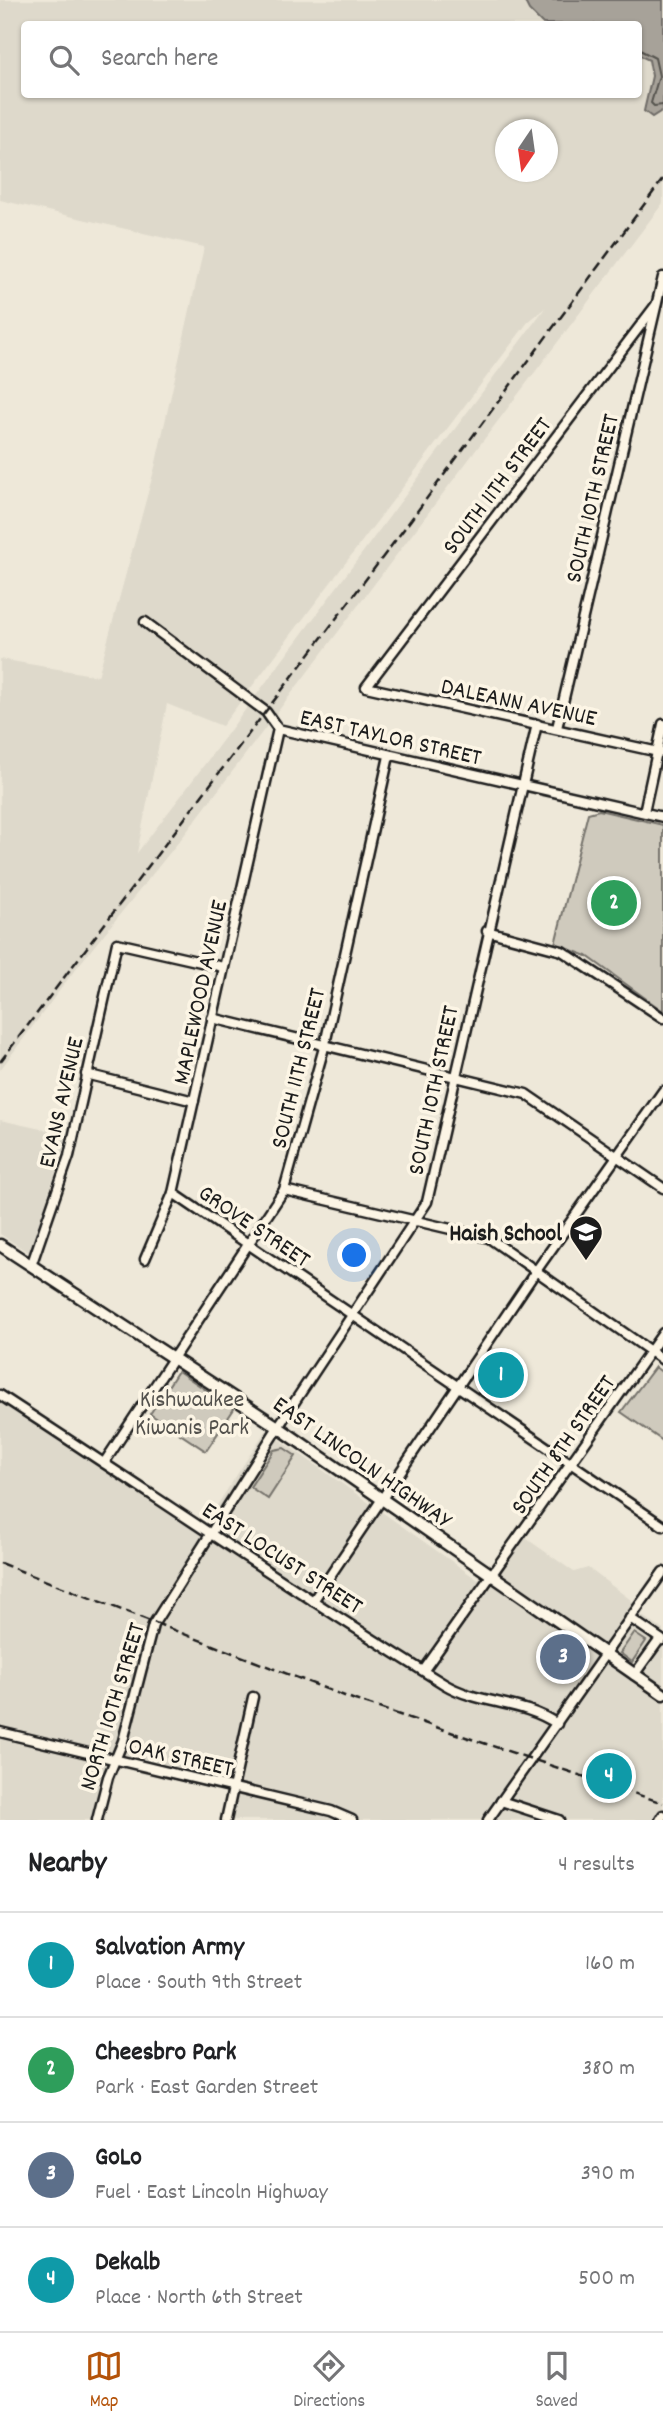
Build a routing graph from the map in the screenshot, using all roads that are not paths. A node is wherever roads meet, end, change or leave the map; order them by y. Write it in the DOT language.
graph roads {
  1 [pos="663,276"];
  2 [pos="656,306"];
  3 [pos="145,622"];
  4 [pos="366,687"];
  5 [pos="537,724"];
  6 [pos="663,724"];
  7 [pos="278,729"];
  8 [pos="557,729"];
  9 [pos="660,752"];
  10 [pos="388,756"];
  11 [pos="522,786"];
  12 [pos="644,812"];
  13 [pos="663,817"];
  14 [pos="487,931"];
  15 [pos="223,967"];
  16 [pos="212,1018"];
  17 [pos="663,1018"];
  18 [pos="325,1044"];
  19 [pos="86,1074"];
  20 [pos="454,1076"];
  21 [pos="663,1091"];
  22 [pos="194,1101"];
  23 [pos="618,1156"];
  24 [pos="663,1188"];
  25 [pos="284,1190"];
  26 [pos="173,1193"];
  27 [pos="416,1221"];
  28 [pos="248,1243"];
  29 [pos="0,1245"];
  30 [pos="145,1259"];
  31 [pos="31,1266"];
  32 [pos="536,1271"];
  33 [pos="353,1314"];
  34 [pos="663,1333"];
  35 [pos="650,1351"];
  36 [pos="172,1359"];
  37 [pos="663,1360"];
  38 [pos="460,1388"];
  39 [pos="0,1395"];
  40 [pos="278,1427"];
  41 [pos="104,1463"];
  42 [pos="571,1463"];
  43 [pos="379,1499"];
  44 [pos="663,1526"];
  45 [pos="211,1532"];
  46 [pos="663,1572"];
  47 [pos="493,1576"];
  48 [pos="313,1601"];
  49 [pos="630,1618"];
  50 [pos="661,1640"];
  51 [pos="605,1656"];
  52 [pos="424,1670"];
  53 [pos="634,1675"];
  54 [pos="663,1694"];
  55 [pos="253,1697"];
  56 [pos="558,1724"];
  57 [pos="0,1732"];
  58 [pos="115,1760"];
  59 [pos="233,1789"];
  60 [pos="501,1801"];
  61 [pos="663,1815"];
  62 [pos="347,1819"];
  63 [pos="97,1820"];
  64 [pos="226,1820"];
  65 [pos="488,1820"];
  66 [pos="559,1820"];
  67 [pos="660,1820"];
  1 -- 2 [label="street, SOUTH 10TH STREET"];
  2 -- 4 [label="street, SOUTH 11TH STREET"];
  2 -- 8 [label="street, SOUTH 10TH STREET"];
  3 -- 7 [label="street, EAST TAYLOR STREET"];
  4 -- 5 [label="street, DALEANN AVENUE"];
  5 -- 8 [label="street, DALEANN AVENUE"];
  5 -- 11 [label="street, SOUTH 10TH STREET"];
  6 -- 9 [label="street"];
  7 -- 10 [label="street, EAST TAYLOR STREET"];
  7 -- 15 [label="street, MAPLEWOOD AVENUE"];
  8 -- 9 [label="street, DALEANN AVENUE"];
  9 -- 12 [label="street"];
  10 -- 11 [label="street, EAST TAYLOR STREET"];
  10 -- 18 [label="street, SOUTH 11TH STREET"];
  11 -- 12 [label="street, EAST TAYLOR STREET"];
  11 -- 14 [label="street, SOUTH 10TH STREET"];
  12 -- 13 [label="street, EAST TAYLOR STREET"];
  14 -- 17 [label="street"];
  14 -- 20 [label="street, SOUTH 10TH STREET"];
  15 -- 16 [label="street, MAPLEWOOD AVENUE"];
  15 -- 19 [label="street, EVANS AVENUE"];
  16 -- 18 [label="street"];
  16 -- 22 [label="street, MAPLEWOOD AVENUE"];
  18 -- 20 [label="street"];
  18 -- 25 [label="street, SOUTH 11TH STREET"];
  19 -- 22 [label="street"];
  19 -- 31 [label="street, EVANS AVENUE"];
  20 -- 23 [label="street"];
  20 -- 27 [label="street, SOUTH 10TH STREET"];
  21 -- 23 [label="street"];
  22 -- 26 [label="street, MAPLEWOOD AVENUE"];
  23 -- 24 [label="street"];
  23 -- 32 [label="street"];
  25 -- 27 [label="street"];
  25 -- 28 [label="street, SOUTH 11TH STREET"];
  26 -- 28 [label="street, GROVE STREET"];
  26 -- 30 [label="street, MAPLEWOOD AVENUE"];
  27 -- 32 [label="street"];
  27 -- 33 [label="street, SOUTH 10TH STREET"];
  28 -- 33 [label="street, GROVE STREET"];
  28 -- 36 [label="street, SOUTH 11TH STREET"];
  29 -- 31 [label="main road, EAST LINCOLN HIGHWAY"];
  31 -- 36 [label="main road, EAST LINCOLN HIGHWAY"];
  32 -- 35 [label="street"];
  32 -- 38 [label="street"];
  33 -- 38 [label="street, GROVE STREET"];
  33 -- 40 [label="street, SOUTH 10TH STREET"];
  34 -- 35 [label="street, SOUTH 8TH STREET"];
  35 -- 37 [label="street"];
  35 -- 42 [label="street, SOUTH 8TH STREET"];
  36 -- 40 [label="main road, EAST LINCOLN HIGHWAY"];
  36 -- 41 [label="street, SOUTH 11TH STREET"];
  38 -- 42 [label="street, GROVE STREET"];
  38 -- 43 [label="street"];
  39 -- 41 [label="street, EAST LOCUST STREET"];
  40 -- 43 [label="main road, EAST LINCOLN HIGHWAY"];
  40 -- 45 [label="street, NORTH 10TH STREET"];
  41 -- 45 [label="street, EAST LOCUST STREET"];
  42 -- 44 [label="street, GROVE STREET"];
  42 -- 47 [label="street, SOUTH 8TH STREET"];
  43 -- 47 [label="main road, EAST LINCOLN HIGHWAY"];
  43 -- 48 [label="street"];
  45 -- 48 [label="street, EAST LOCUST STREET"];
  45 -- 58 [label="street, NORTH 10TH STREET"];
  46 -- 49 [label="street"];
  47 -- 51 [label="main road, EAST LINCOLN HIGHWAY"];
  47 -- 52 [label="street, SOUTH 8TH STREET"];
  48 -- 52 [label="street, EAST LOCUST STREET"];
  49 -- 50 [label="street"];
  49 -- 51 [label="street"];
  50 -- 53 [label="street"];
  51 -- 53 [label="main road, EAST LINCOLN HIGHWAY"];
  51 -- 56 [label="street"];
  52 -- 56 [label="street, EAST LOCUST STREET"];
  53 -- 54 [label="main road, EAST LINCOLN HIGHWAY"];
  55 -- 59 [label="street"];
  56 -- 60 [label="street"];
  57 -- 58 [label="street, OAK STREET"];
  58 -- 59 [label="street, OAK STREET"];
  58 -- 63 [label="street, NORTH 10TH STREET"];
  59 -- 62 [label="street, OAK STREET"];
  59 -- 64 [label="street"];
  60 -- 65 [label="street"];
  60 -- 66 [label="street"];
  61 -- 67 [label="street"];
}
